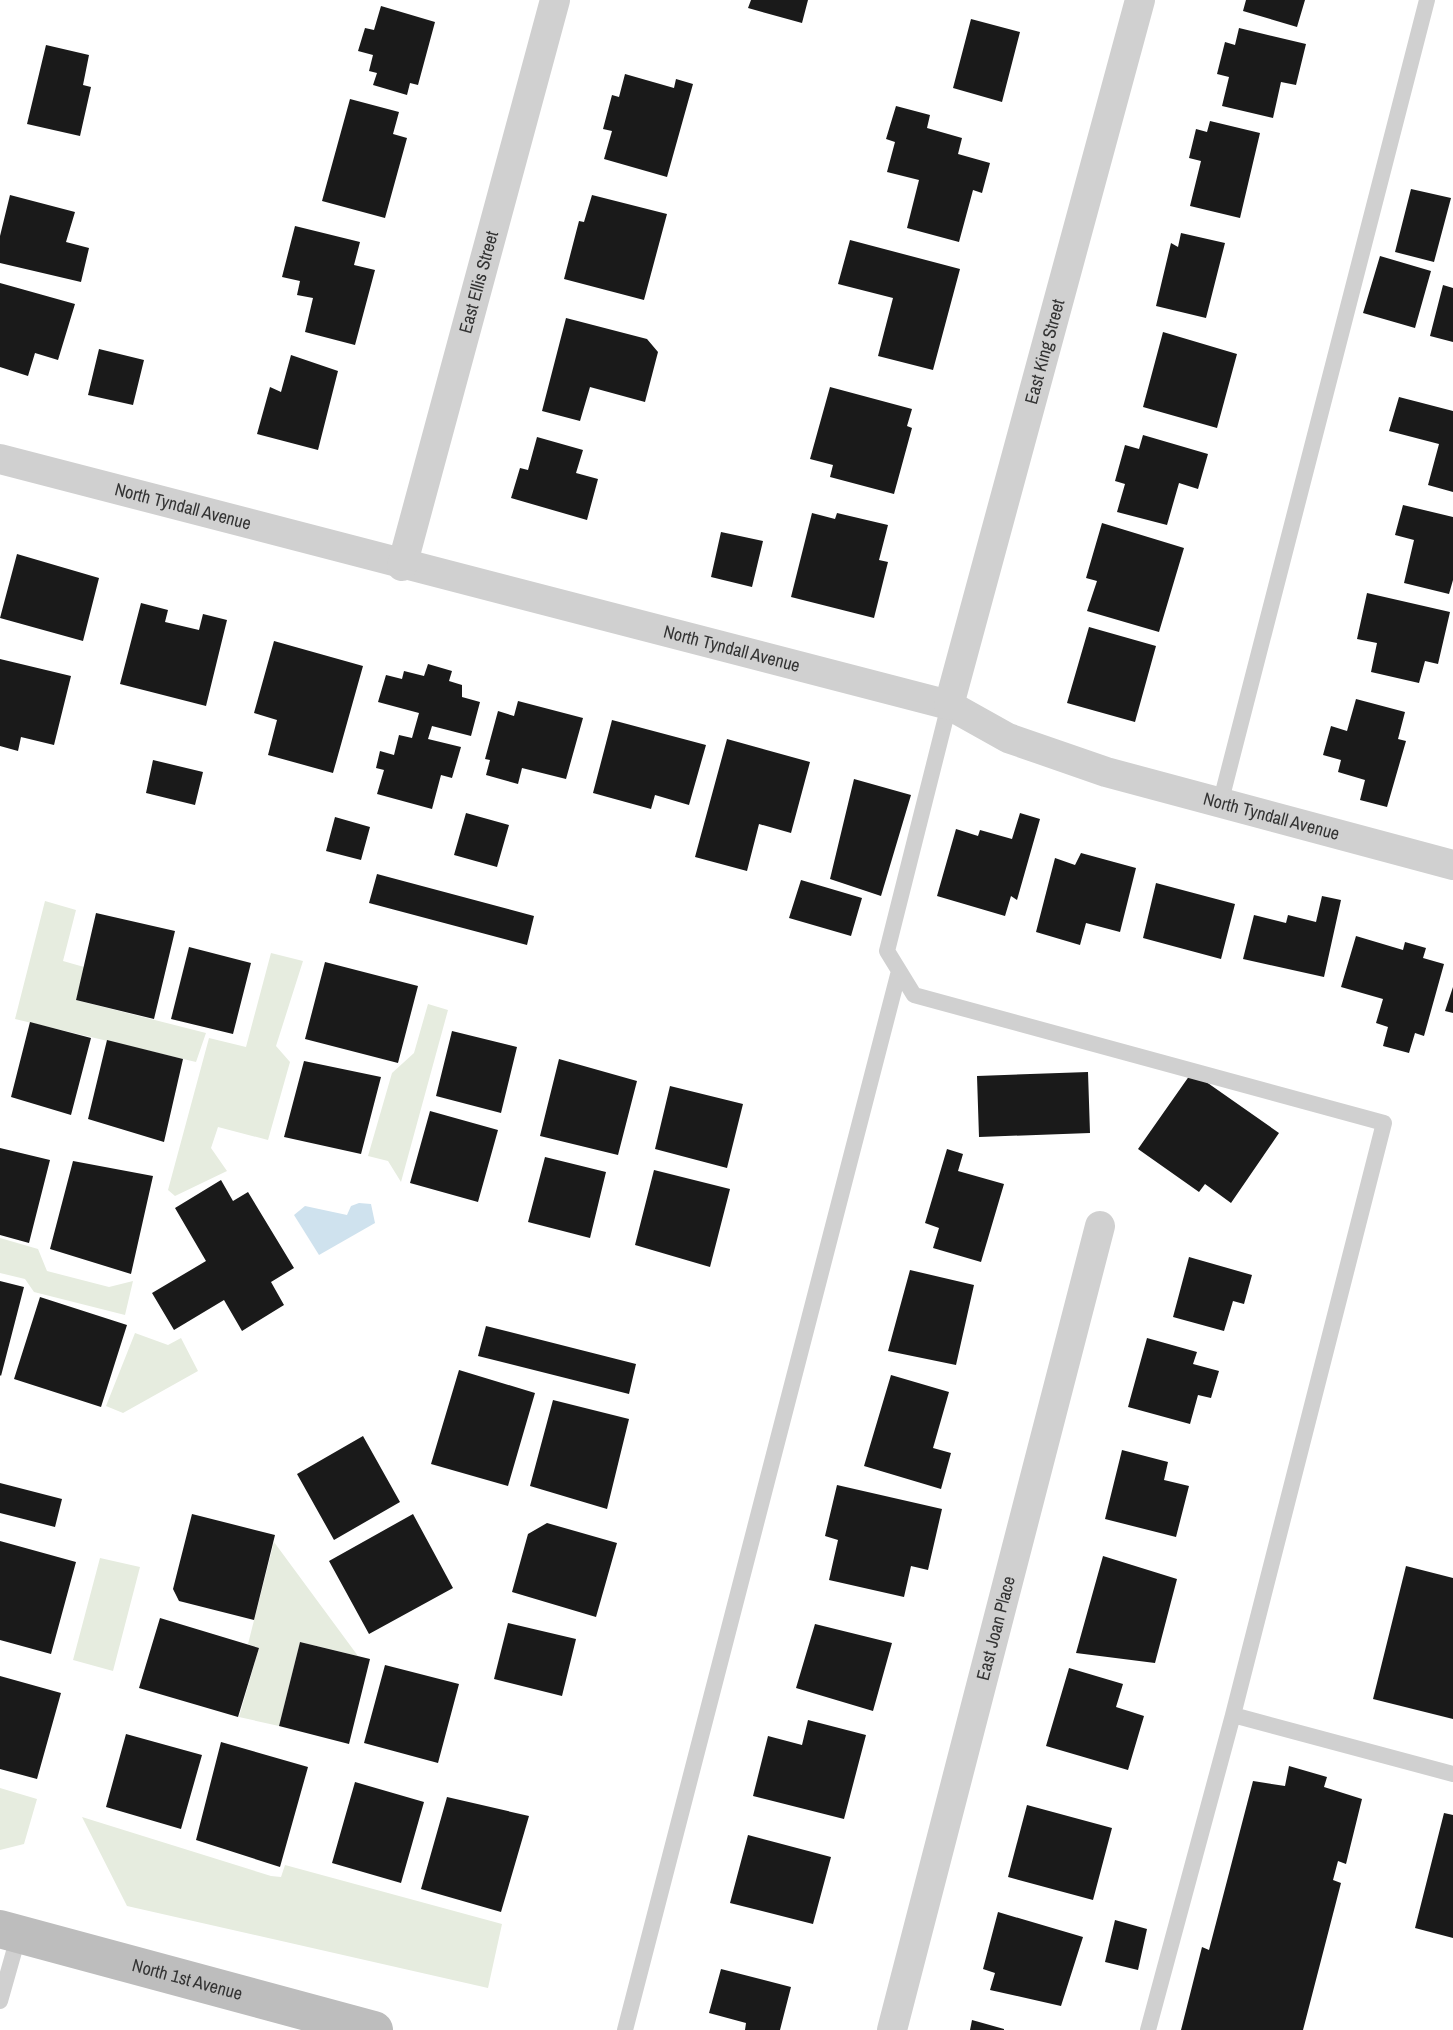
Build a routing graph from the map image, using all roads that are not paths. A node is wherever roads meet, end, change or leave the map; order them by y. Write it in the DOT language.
graph roads {
  1 [pos="1140,0"];
  2 [pos="1427,0"];
  3 [pos="550,1"];
  4 [pos="0,459"];
  5 [pos="402,566"];
  6 [pos="949,705"];
  7 [pos="1220,804"];
  8 [pos="1453,865"];
  9 [pos="900,971"];
  10 [pos="1100,1226"];
  11 [pos="1233,1715"];
  12 [pos="1453,1774"];
  13 [pos="9,1932"];
  14 [pos="0,2001"];
  15 [pos="327,2024"];
  16 [pos="374,2030"];
  17 [pos="625,2030"];
  18 [pos="892,2030"];
  19 [pos="1148,2030"];
  1 -- 6 [label="street, East King Street"];
  2 -- 7 [label="lane"];
  3 -- 5 [label="street, East Ellis Street"];
  4 -- 5 [label="street, North Tyndall Avenue"];
  5 -- 6 [label="street, North Tyndall Avenue"];
  6 -- 7 [label="street, North Tyndall Avenue"];
  6 -- 9 [label="lane"];
  7 -- 8 [label="street, North Tyndall Avenue"];
  9 -- 11 [label="lane"];
  9 -- 17 [label="lane"];
  10 -- 18 [label="street, East Joan Place"];
  11 -- 12 [label="lane"];
  11 -- 19 [label="lane"];
  13 -- 14 [label="lane"];
  13 -- 15 [label="main road, North 1st Avenue"];
  15 -- 16 [label="main road, North 1st Avenue"];
}
